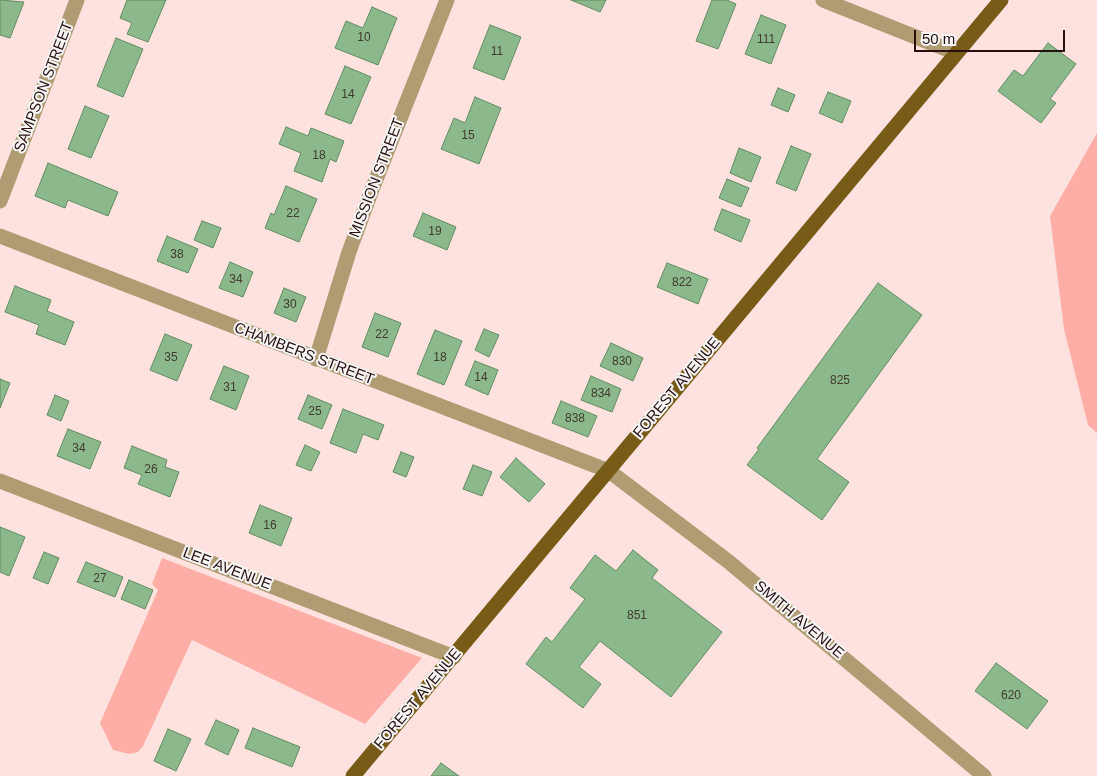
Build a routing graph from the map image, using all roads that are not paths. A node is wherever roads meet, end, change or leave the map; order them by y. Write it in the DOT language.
graph roads {
  1 [pos="77,0"];
  2 [pos="447,0"];
  3 [pos="823,0"];
  4 [pos="1001,0"];
  5 [pos="956,53"];
  6 [pos="0,201"];
  7 [pos="0,236"];
  8 [pos="316,359"];
  9 [pos="608,471"];
  10 [pos="0,480"];
  11 [pos="454,657"];
  12 [pos="354,776"];
  13 [pos="984,776"];
  1 -- 6 [label="street, SAMPSON STREET"];
  2 -- 8 [label="street, MISSION STREET"];
  3 -- 5 [label="street"];
  4 -- 5 [label="main road, FOREST AVENUE"];
  5 -- 9 [label="main road, FOREST AVENUE"];
  7 -- 8 [label="street, CHAMBERS STREET"];
  8 -- 9 [label="street, CHAMBERS STREET"];
  9 -- 11 [label="main road, FOREST AVENUE"];
  9 -- 13 [label="street, SMITH AVENUE"];
  10 -- 11 [label="street, LEE AVENUE"];
  11 -- 12 [label="main road, FOREST AVENUE"];
}
